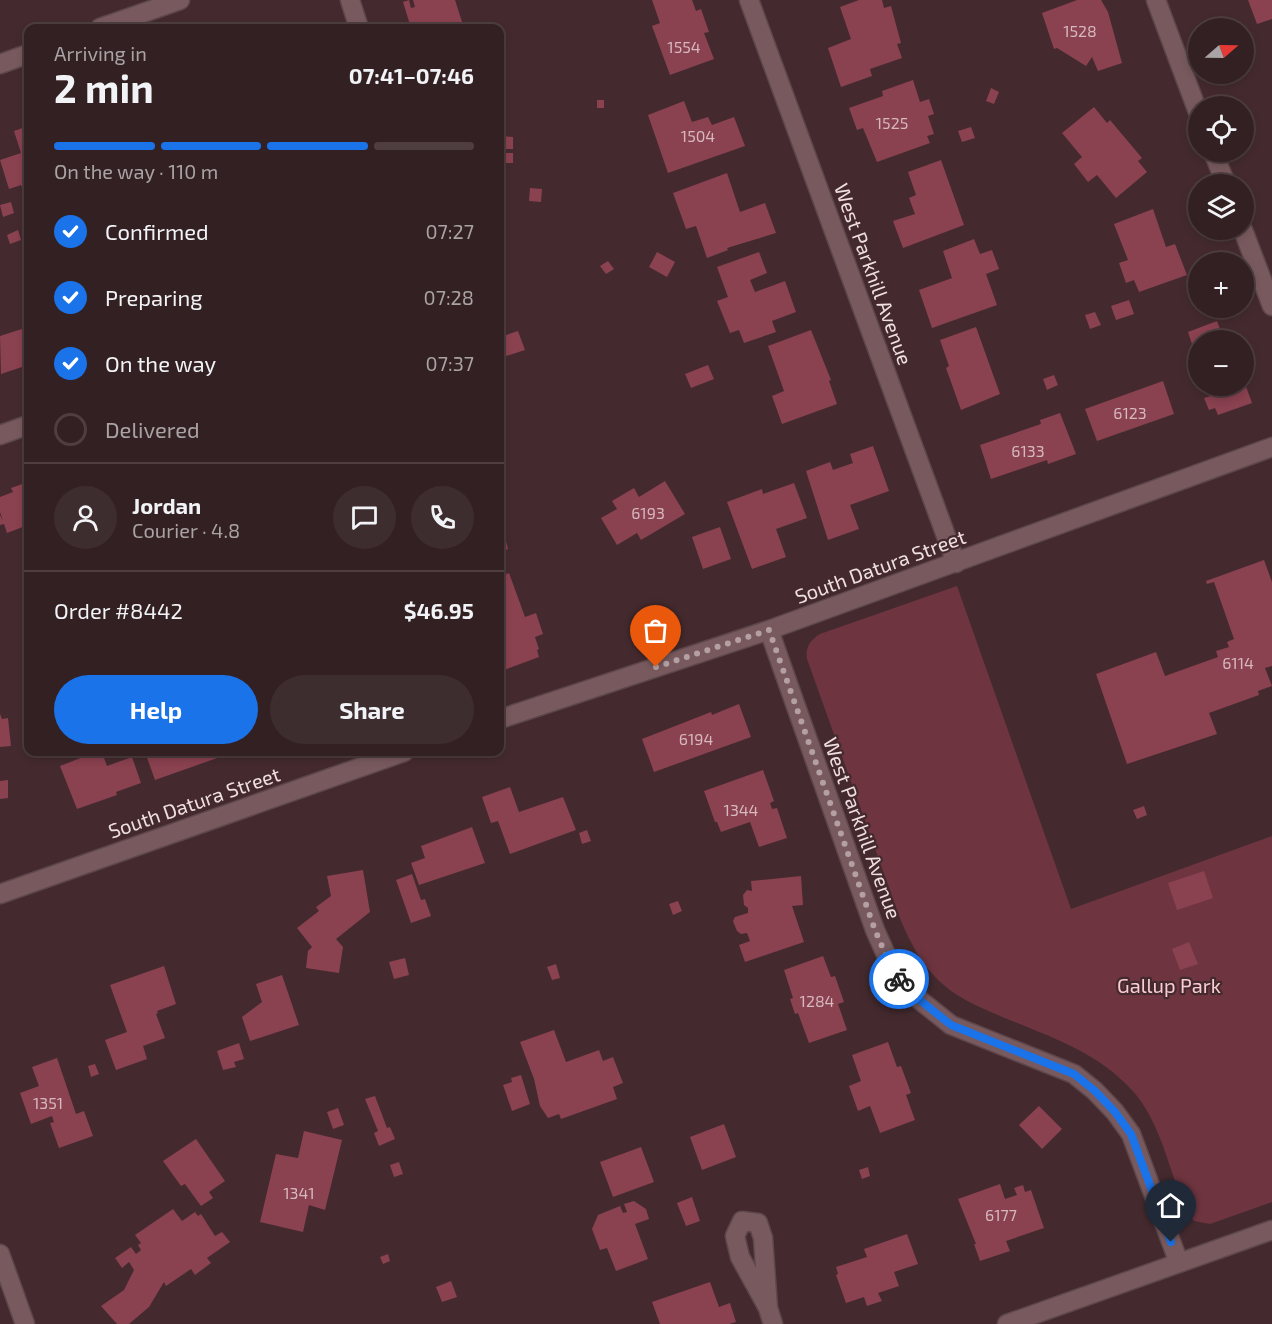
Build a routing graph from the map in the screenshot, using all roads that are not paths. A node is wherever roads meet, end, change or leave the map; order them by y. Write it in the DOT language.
graph roads {
  1 [pos="180,0"];
  2 [pos="350,0"];
  3 [pos="749,0"];
  4 [pos="1156,0"];
  5 [pos="111,24"];
  6 [pos="358,24"];
  7 [pos="24,55"];
  8 [pos="0,64"];
  9 [pos="1192,96"];
  10 [pos="1247,240"];
  11 [pos="1272,306"];
  12 [pos="24,426"];
  13 [pos="0,435"];
  14 [pos="1272,447"];
  15 [pos="956,563"];
  16 [pos="769,630"];
  17 [pos="504,718"];
  18 [pos="393,756"];
  19 [pos="0,894"];
  20 [pos="1272,1230"];
  21 [pos="0,1254"];
  22 [pos="1179,1263"];
  23 [pos="25,1324"];
  24 [pos="1007,1324"];
  1 -- 5 [label="street"];
  2 -- 6 [label="street"];
  3 -- 15 [label="street, West Parkhill Avenue"];
  4 -- 9 [label="street"];
  7 -- 8 [label="street"];
  10 -- 11 [label="street"];
  12 -- 13 [label="street"];
  14 -- 15 [label="street, South Datura Street"];
  15 -- 16 [label="street, South Datura Street"];
  16 -- 17 [label="street, South Datura Street"];
  16 -- 22 [label="street, West Parkhill Avenue"];
  18 -- 19 [label="street, South Datura Street"];
  20 -- 22 [label="street"];
  21 -- 23 [label="street"];
  22 -- 24 [label="street"];
}
